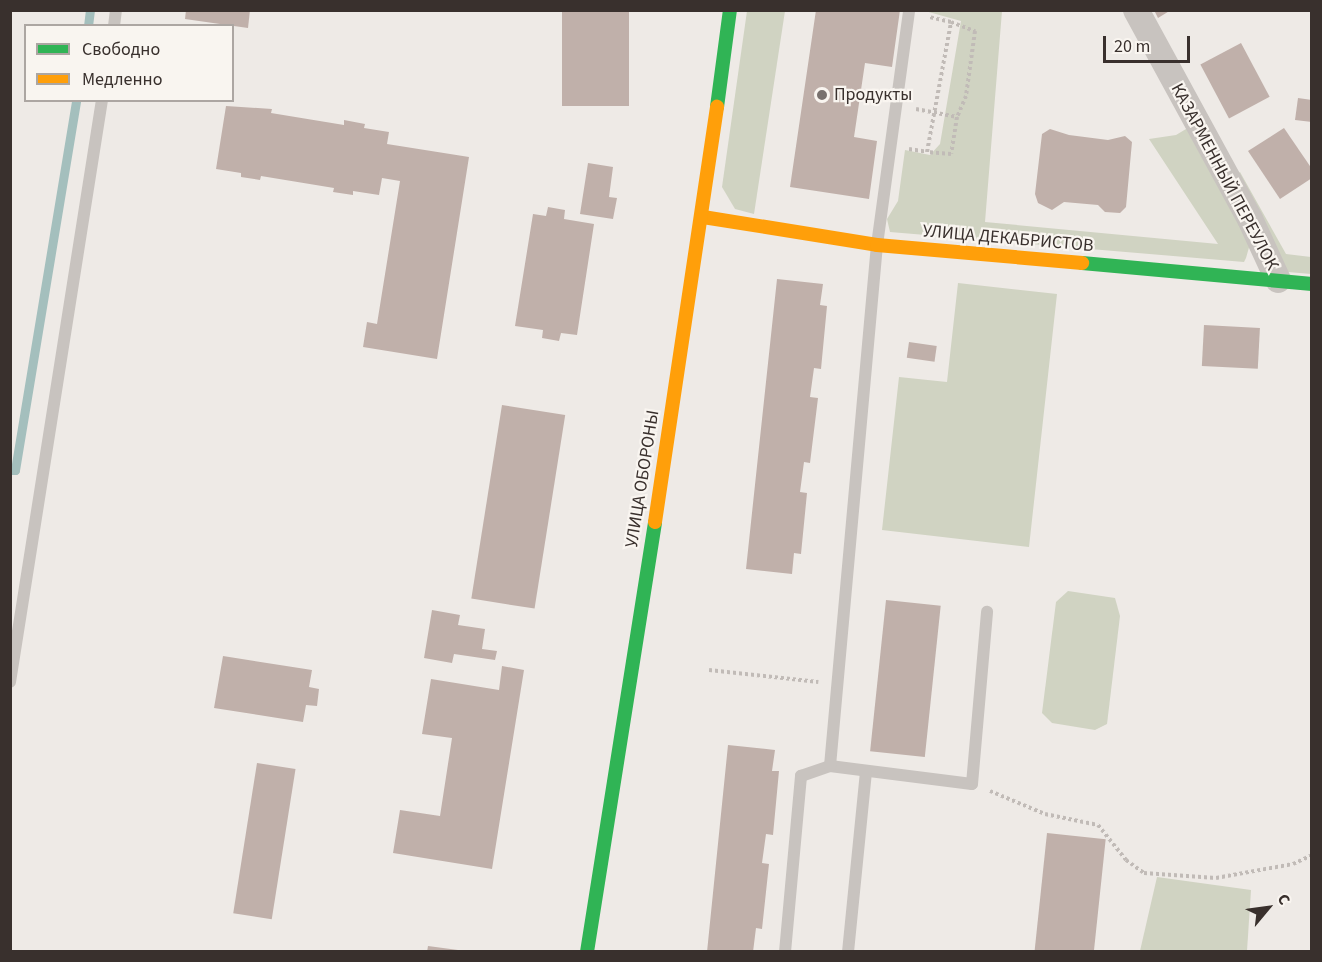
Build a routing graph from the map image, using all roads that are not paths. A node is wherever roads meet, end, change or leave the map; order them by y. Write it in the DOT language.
graph roads {
  1 [pos="730,10"];
  2 [pos="1136,10"];
  3 [pos="909,12"];
  4 [pos="102,102"];
  5 [pos="703,217"];
  6 [pos="878,245"];
  7 [pos="1278,280"];
  8 [pos="1311,284"];
  9 [pos="987,612"];
  10 [pos="10,682"];
  11 [pos="830,766"];
  12 [pos="866,772"];
  13 [pos="587,951"];
  14 [pos="785,951"];
  15 [pos="848,951"];
  1 -- 5 [label="street, УЛИЦА ОБОРОНЫ"];
  2 -- 7 [label="street, КАЗАРМЕННЫЙ ПЕРЕУЛОК"];
  3 -- 6 [label="lane"];
  4 -- 10 [label="lane"];
  5 -- 6 [label="street, УЛИЦА ДЕКАБРИСТОВ"];
  5 -- 13 [label="street, УЛИЦА ОБОРОНЫ"];
  6 -- 7 [label="street, УЛИЦА ДЕКАБРИСТОВ"];
  6 -- 11 [label="lane"];
  7 -- 8 [label="street, УЛИЦА ДЕКАБРИСТОВ"];
  9 -- 12 [label="lane"];
  11 -- 12 [label="lane"];
  11 -- 14 [label="lane"];
  12 -- 15 [label="lane"];
}
